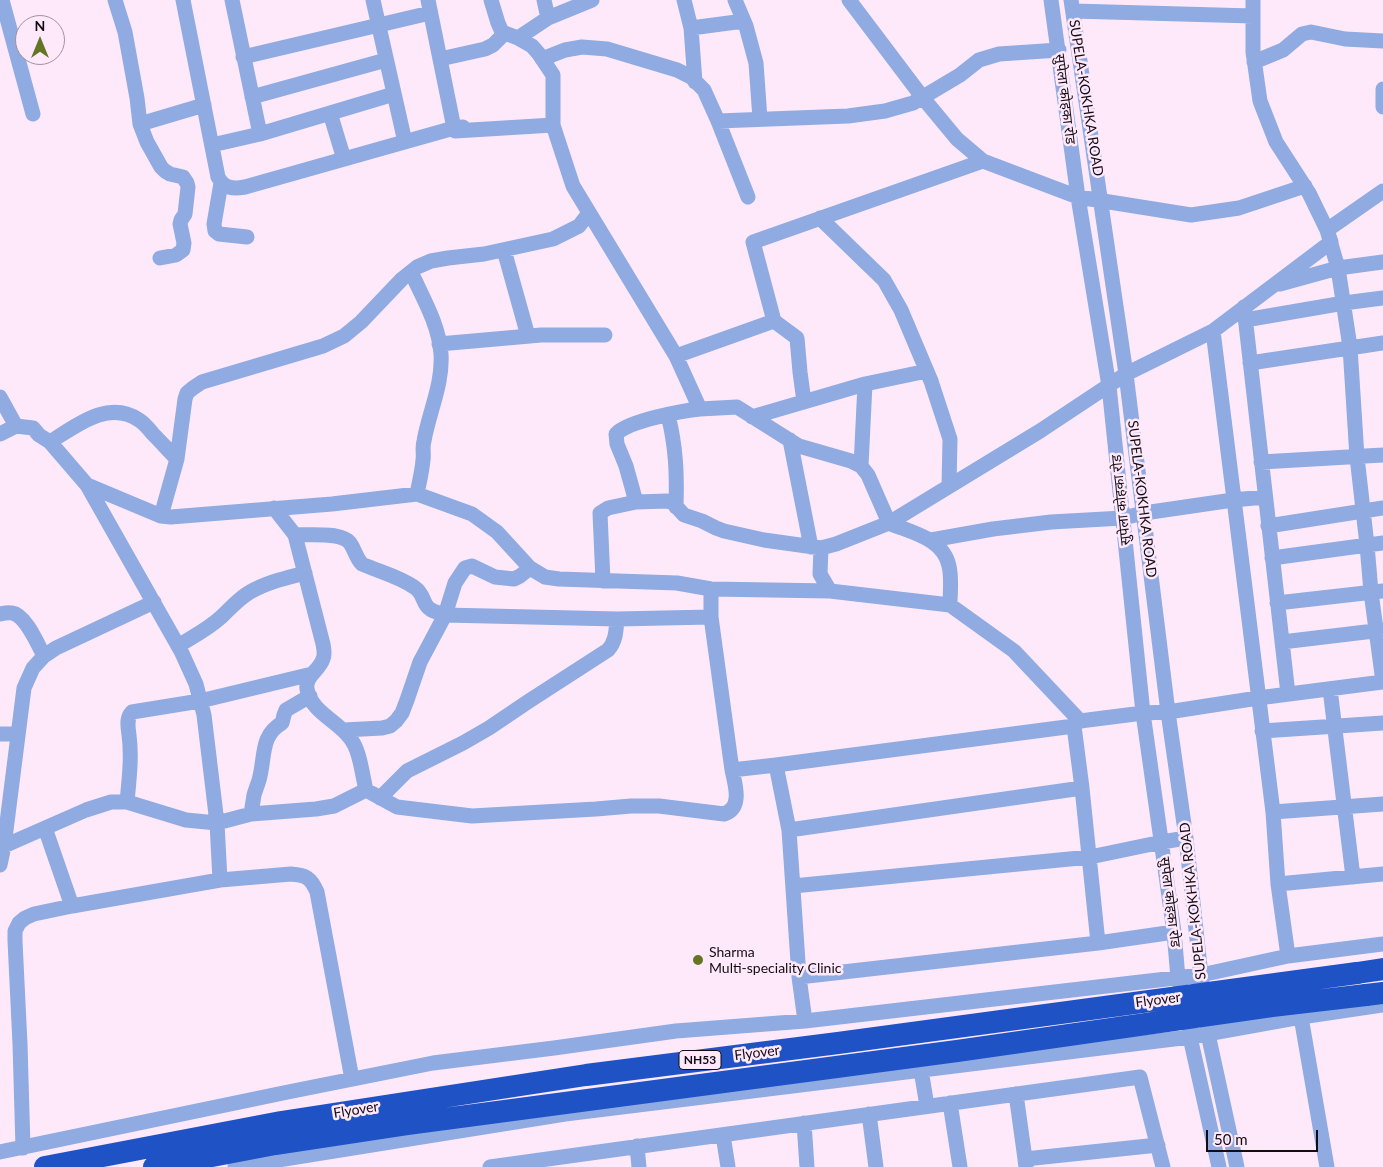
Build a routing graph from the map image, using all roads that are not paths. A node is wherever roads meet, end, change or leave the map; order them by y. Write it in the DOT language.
graph roads {
  1 [pos="2,0"];
  2 [pos="115,0"];
  3 [pos="183,0"];
  4 [pos="232,0"];
  5 [pos="373,0"];
  6 [pos="491,0"];
  7 [pos="544,0"];
  8 [pos="592,0"];
  9 [pos="684,0"];
  10 [pos="735,0"];
  11 [pos="849,0"];
  12 [pos="1051,0"];
  13 [pos="1252,0"];
  14 [pos="1072,6"];
  15 [pos="429,7"];
  16 [pos="1252,16"];
  17 [pos="548,18"];
  18 [pos="744,21"];
  19 [pos="378,25"];
  20 [pos="691,28"];
  21 [pos="512,36"];
  22 [pos="1383,41"];
  23 [pos="1059,50"];
  24 [pos="538,53"];
  25 [pos="244,57"];
  26 [pos="440,59"];
  27 [pos="386,60"];
  28 [pos="1254,62"];
  29 [pos="695,82"];
  30 [pos="1383,89"];
  31 [pos="394,94"];
  32 [pos="252,96"];
  33 [pos="922,98"];
  34 [pos="204,105"];
  35 [pos="1383,107"];
  36 [pos="330,113"];
  37 [pos="34,114"];
  38 [pos="760,119"];
  39 [pos="718,121"];
  40 [pos="140,124"];
  41 [pos="553,125"];
  42 [pos="457,129"];
  43 [pos="260,134"];
  44 [pos="405,142"];
  45 [pos="212,145"];
  46 [pos="344,159"];
  47 [pos="983,161"];
  48 [pos="221,183"];
  49 [pos="1305,186"];
  50 [pos="1383,192"];
  51 [pos="748,197"];
  52 [pos="1078,197"];
  53 [pos="1102,200"];
  54 [pos="590,214"];
  55 [pos="820,218"];
  56 [pos="1327,230"];
  57 [pos="248,237"];
  58 [pos="504,250"];
  59 [pos="160,258"];
  60 [pos="1383,262"];
  61 [pos="1338,268"];
  62 [pos="411,272"];
  63 [pos="1272,286"];
  64 [pos="1383,298"];
  65 [pos="1344,303"];
  66 [pos="1244,314"];
  67 [pos="774,321"];
  68 [pos="1213,331"];
  69 [pos="528,336"];
  70 [pos="605,336"];
  71 [pos="1383,343"];
  72 [pos="439,344"];
  73 [pos="1350,347"];
  74 [pos="676,356"];
  75 [pos="1250,363"];
  76 [pos="927,371"];
  77 [pos="1126,374"];
  78 [pos="865,384"];
  79 [pos="1109,386"];
  80 [pos="0,397"];
  81 [pos="804,402"];
  82 [pos="700,409"];
  83 [pos="668,415"];
  84 [pos="752,417"];
  85 [pos="16,426"];
  86 [pos="0,434"];
  87 [pos="41,435"];
  88 [pos="790,440"];
  89 [pos="1383,455"];
  90 [pos="1357,458"];
  91 [pos="177,460"];
  92 [pos="1261,462"];
  93 [pos="861,466"];
  94 [pos="87,485"];
  95 [pos="949,486"];
  96 [pos="417,494"];
  97 [pos="1265,497"];
  98 [pos="1234,500"];
  99 [pos="636,502"];
  100 [pos="676,506"];
  101 [pos="274,508"];
  102 [pos="1383,508"];
  103 [pos="1363,510"];
  104 [pos="1144,513"];
  105 [pos="161,516"];
  106 [pos="1123,518"];
  107 [pos="889,523"];
  108 [pos="1268,526"];
  109 [pos="295,535"];
  110 [pos="931,540"];
  111 [pos="1383,543"];
  112 [pos="1367,545"];
  113 [pos="816,548"];
  114 [pos="1272,558"];
  115 [pos="530,568"];
  116 [pos="306,573"];
  117 [pos="603,581"];
  118 [pos="711,589"];
  119 [pos="830,591"];
  120 [pos="1377,592"];
  121 [pos="154,602"];
  122 [pos="1277,603"];
  123 [pos="950,605"];
  124 [pos="0,614"];
  125 [pos="445,615"];
  126 [pos="711,617"];
  127 [pos="617,619"];
  128 [pos="1379,630"];
  129 [pos="1282,642"];
  130 [pos="178,646"];
  131 [pos="44,656"];
  132 [pos="312,674"];
  133 [pos="1383,682"];
  134 [pos="1330,689"];
  135 [pos="1288,694"];
  136 [pos="310,696"];
  137 [pos="1258,698"];
  138 [pos="200,701"];
  139 [pos="1168,712"];
  140 [pos="1143,713"];
  141 [pos="1383,723"];
  142 [pos="1077,724"];
  143 [pos="1335,727"];
  144 [pos="344,730"];
  145 [pos="1262,731"];
  146 [pos="0,734"];
  147 [pos="18,734"];
  148 [pos="776,765"];
  149 [pos="732,770"];
  150 [pos="1082,788"];
  151 [pos="366,790"];
  152 [pos="380,798"];
  153 [pos="127,802"];
  154 [pos="1383,804"];
  155 [pos="1344,807"];
  156 [pos="1273,812"];
  157 [pos="251,814"];
  158 [pos="217,823"];
  159 [pos="45,828"];
  160 [pos="789,830"];
  161 [pos="1186,838"];
  162 [pos="1162,842"];
  163 [pos="2,847"];
  164 [pos="1090,857"];
  165 [pos="0,865"];
  166 [pos="1383,874"];
  167 [pos="1353,877"];
  168 [pos="220,880"];
  169 [pos="1278,884"];
  170 [pos="793,886"];
  171 [pos="72,906"];
  172 [pos="1174,932"];
  173 [pos="1098,943"];
  174 [pos="1383,944"];
  175 [pos="1288,956"];
  176 [pos="1383,969"];
  177 [pos="1201,975"];
  178 [pos="799,977"];
  179 [pos="1178,978"];
  180 [pos="1383,993"];
  181 [pos="1383,1005"];
  182 [pos="1301,1017"];
  183 [pos="805,1021"];
  184 [pos="1208,1034"];
  185 [pos="1190,1037"];
  186 [pos="921,1070"];
  187 [pos="352,1079"];
  188 [pos="1016,1094"];
  189 [pos="950,1103"];
  190 [pos="927,1106"];
  191 [pos="869,1114"];
  192 [pos="804,1123"];
  193 [pos="723,1135"];
  194 [pos="1158,1145"];
  195 [pos="637,1146"];
  196 [pos="23,1148"];
  197 [pos="0,1152"];
  198 [pos="1025,1163"];
  199 [pos="280,1164"];
  200 [pos="44,1167"];
  201 [pos="154,1167"];
  202 [pos="235,1167"];
  203 [pos="490,1167"];
  204 [pos="639,1167"];
  205 [pos="728,1167"];
  206 [pos="807,1167"];
  207 [pos="876,1167"];
  208 [pos="960,1167"];
  209 [pos="1163,1167"];
  210 [pos="1219,1167"];
  211 [pos="1237,1167"];
  212 [pos="1327,1167"];
  1 -- 37 [label="street"];
  2 -- 40 [label="street"];
  3 -- 34 [label="street"];
  4 -- 25 [label="street"];
  5 -- 19 [label="street"];
  6 -- 21 [label="street"];
  7 -- 17 [label="street"];
  8 -- 17 [label="street"];
  9 -- 20 [label="street"];
  10 -- 18 [label="street"];
  11 -- 33 [label="street"];
  12 -- 23 [label="street, सुपेला कोहका रोड"];
  13 -- 16 [label="street"];
  14 -- 16 [label="street"];
  14 -- 53 [label="street, SUPELA-KOKHKA ROAD"];
  15 -- 19 [label="street"];
  15 -- 26 [label="street"];
  16 -- 28 [label="street"];
  17 -- 21 [label="street"];
  18 -- 20 [label="street"];
  18 -- 38 [label="street"];
  19 -- 25 [label="street"];
  19 -- 27 [label="street"];
  20 -- 29 [label="street"];
  21 -- 24 [label="street"];
  21 -- 26 [label="street"];
  22 -- 28 [label="street"];
  23 -- 33 [label="street"];
  23 -- 52 [label="street, सुपेला कोहका रोड"];
  24 -- 29 [label="street"];
  24 -- 41 [label="street"];
  25 -- 32 [label="street"];
  26 -- 42 [label="street"];
  27 -- 31 [label="street"];
  27 -- 32 [label="street"];
  28 -- 49 [label="street"];
  29 -- 39 [label="street"];
  30 -- 35 [label="street"];
  31 -- 36 [label="street"];
  31 -- 44 [label="street"];
  32 -- 43 [label="street"];
  33 -- 38 [label="street"];
  33 -- 47 [label="street"];
  34 -- 40 [label="street"];
  34 -- 45 [label="street"];
  36 -- 43 [label="street"];
  36 -- 46 [label="street"];
  38 -- 39 [label="street"];
  39 -- 51 [label="street"];
  40 -- 59 [label="street"];
  41 -- 42 [label="street"];
  41 -- 54 [label="street"];
  42 -- 44 [label="street"];
  43 -- 45 [label="street"];
  44 -- 46 [label="street"];
  45 -- 48 [label="street"];
  46 -- 48 [label="street"];
  47 -- 52 [label="street"];
  47 -- 55 [label="street"];
  48 -- 57 [label="street"];
  49 -- 53 [label="street"];
  49 -- 56 [label="street"];
  50 -- 56 [label="street"];
  52 -- 53 [label="street"];
  52 -- 79 [label="street, सुपेला कोहका रोड"];
  53 -- 77 [label="street, SUPELA-KOKHKA ROAD"];
  54 -- 58 [label="street"];
  54 -- 74 [label="street"];
  55 -- 67 [label="street"];
  55 -- 76 [label="street"];
  56 -- 61 [label="street"];
  56 -- 63 [label="street"];
  58 -- 62 [label="street"];
  58 -- 69 [label="street"];
  60 -- 61 [label="street"];
  61 -- 63 [label="street"];
  61 -- 65 [label="street"];
  62 -- 72 [label="street"];
  62 -- 91 [label="street"];
  63 -- 66 [label="street"];
  64 -- 65 [label="street"];
  65 -- 66 [label="street"];
  65 -- 73 [label="street"];
  66 -- 68 [label="street"];
  66 -- 75 [label="street"];
  67 -- 74 [label="street"];
  67 -- 81 [label="street"];
  68 -- 77 [label="street"];
  68 -- 98 [label="street"];
  69 -- 70 [label="street"];
  69 -- 72 [label="street"];
  71 -- 73 [label="street"];
  72 -- 96 [label="street"];
  73 -- 75 [label="street"];
  73 -- 90 [label="street"];
  74 -- 82 [label="street"];
  75 -- 92 [label="street"];
  76 -- 78 [label="street"];
  76 -- 95 [label="street"];
  77 -- 79 [label="street"];
  77 -- 104 [label="street, SUPELA-KOKHKA ROAD"];
  78 -- 81 [label="street"];
  78 -- 93 [label="street"];
  79 -- 95 [label="street"];
  79 -- 106 [label="street, सुपेला कोहका रोड"];
  80 -- 85 [label="street"];
  81 -- 84 [label="street"];
  82 -- 83 [label="street"];
  82 -- 84 [label="street"];
  83 -- 99 [label="street"];
  83 -- 100 [label="street"];
  84 -- 88 [label="street"];
  85 -- 86 [label="street"];
  85 -- 87 [label="street"];
  87 -- 91 [label="street"];
  87 -- 94 [label="street"];
  88 -- 93 [label="street"];
  88 -- 113 [label="street"];
  89 -- 90 [label="street"];
  90 -- 92 [label="street"];
  90 -- 103 [label="street"];
  91 -- 105 [label="street"];
  92 -- 97 [label="street"];
  93 -- 107 [label="street"];
  94 -- 105 [label="street"];
  94 -- 121 [label="street"];
  95 -- 107 [label="street"];
  96 -- 101 [label="street"];
  96 -- 115 [label="street"];
  97 -- 98 [label="street"];
  97 -- 108 [label="street"];
  98 -- 104 [label="street"];
  98 -- 137 [label="street"];
  99 -- 100 [label="street"];
  99 -- 117 [label="street"];
  100 -- 113 [label="street"];
  101 -- 105 [label="street"];
  101 -- 109 [label="street"];
  102 -- 103 [label="street"];
  103 -- 108 [label="street"];
  103 -- 112 [label="street"];
  104 -- 106 [label="street"];
  104 -- 139 [label="street, SUPELA-KOKHKA ROAD"];
  106 -- 110 [label="street"];
  106 -- 140 [label="street, सुपेला कोहका रोड"];
  107 -- 110 [label="street"];
  107 -- 113 [label="street"];
  108 -- 114 [label="street"];
  109 -- 116 [label="street"];
  109 -- 125 [label="street"];
  110 -- 123 [label="street"];
  111 -- 112 [label="street"];
  112 -- 114 [label="street"];
  112 -- 120 [label="street"];
  113 -- 119 [label="street"];
  114 -- 122 [label="street"];
  115 -- 117 [label="street"];
  115 -- 125 [label="street"];
  116 -- 130 [label="street"];
  116 -- 132 [label="street"];
  117 -- 118 [label="street"];
  118 -- 119 [label="street"];
  118 -- 126 [label="street"];
  119 -- 123 [label="street"];
  120 -- 122 [label="street"];
  120 -- 128 [label="street"];
  121 -- 130 [label="street"];
  121 -- 131 [label="street"];
  122 -- 129 [label="street"];
  123 -- 142 [label="street"];
  124 -- 131 [label="street"];
  125 -- 127 [label="street"];
  125 -- 144 [label="street"];
  126 -- 127 [label="street"];
  126 -- 149 [label="street"];
  127 -- 152 [label="street"];
  128 -- 129 [label="street"];
  128 -- 133 [label="street"];
  129 -- 135 [label="street"];
  130 -- 138 [label="street"];
  131 -- 147 [label="street"];
  132 -- 136 [label="street"];
  132 -- 138 [label="street"];
  133 -- 134 [label="street"];
  134 -- 135 [label="street"];
  134 -- 143 [label="street"];
  135 -- 137 [label="street"];
  136 -- 144 [label="street"];
  136 -- 157 [label="street"];
  137 -- 139 [label="street"];
  137 -- 145 [label="street"];
  138 -- 153 [label="street"];
  138 -- 158 [label="street"];
  139 -- 140 [label="street"];
  139 -- 161 [label="street, SUPELA-KOKHKA ROAD"];
  140 -- 142 [label="street"];
  140 -- 162 [label="street, सुपेला कोहका रोड"];
  141 -- 143 [label="street"];
  142 -- 148 [label="street"];
  142 -- 150 [label="street"];
  143 -- 145 [label="street"];
  143 -- 155 [label="street"];
  144 -- 151 [label="street"];
  145 -- 156 [label="street"];
  146 -- 147 [label="street"];
  147 -- 163 [label="street"];
  148 -- 149 [label="street"];
  148 -- 160 [label="street"];
  149 -- 152 [label="street"];
  150 -- 160 [label="street"];
  150 -- 164 [label="street"];
  151 -- 152 [label="street"];
  151 -- 157 [label="street"];
  153 -- 158 [label="street"];
  153 -- 159 [label="street"];
  154 -- 155 [label="street"];
  155 -- 156 [label="street"];
  155 -- 167 [label="street"];
  156 -- 169 [label="street"];
  157 -- 158 [label="street"];
  158 -- 168 [label="street"];
  159 -- 163 [label="street"];
  159 -- 171 [label="street"];
  160 -- 170 [label="street"];
  161 -- 162 [label="street"];
  161 -- 177 [label="street, SUPELA-KOKHKA ROAD"];
  162 -- 164 [label="street"];
  162 -- 172 [label="street, सुपेला कोहका रोड"];
  163 -- 165 [label="street"];
  164 -- 170 [label="street"];
  164 -- 173 [label="street"];
  166 -- 167 [label="street"];
  167 -- 169 [label="street"];
  168 -- 171 [label="street"];
  168 -- 187 [label="street"];
  169 -- 175 [label="street"];
  170 -- 178 [label="street"];
  171 -- 196 [label="street"];
  172 -- 173 [label="street"];
  172 -- 179 [label="street, सुपेला कोहका रोड"];
  173 -- 178 [label="street"];
  174 -- 175 [label="street"];
  175 -- 177 [label="street"];
  176 -- 200 [label="highway, Flyover / NH53, bridge"];
  177 -- 179 [label="street"];
  177 -- 184 [label="street, SUPELA-KOKHKA ROAD"];
  178 -- 183 [label="street"];
  179 -- 183 [label="street"];
  179 -- 185 [label="street, सुपेला कोहका रोड"];
  180 -- 201 [label="highway, Flyover / NH53, bridge"];
  181 -- 182 [label="street"];
  182 -- 184 [label="street"];
  182 -- 212 [label="street"];
  183 -- 187 [label="street"];
  184 -- 185 [label="street"];
  184 -- 211 [label="street, SUPELA-KOKHKA ROAD"];
  185 -- 186 [label="street"];
  185 -- 210 [label="street, सुपेला कोहका रोड"];
  186 -- 190 [label="street"];
  186 -- 199 [label="street"];
  187 -- 196 [label="street"];
  188 -- 189 [label="street"];
  188 -- 194 [label="street"];
  188 -- 198 [label="street"];
  189 -- 190 [label="street"];
  189 -- 208 [label="street"];
  190 -- 191 [label="street"];
  191 -- 192 [label="street"];
  191 -- 207 [label="street"];
  192 -- 193 [label="street"];
  192 -- 206 [label="street"];
  193 -- 195 [label="street"];
  193 -- 205 [label="street"];
  194 -- 198 [label="street"];
  194 -- 209 [label="street"];
  195 -- 203 [label="street"];
  195 -- 204 [label="street"];
  196 -- 197 [label="street"];
  199 -- 202 [label="street"];
}
